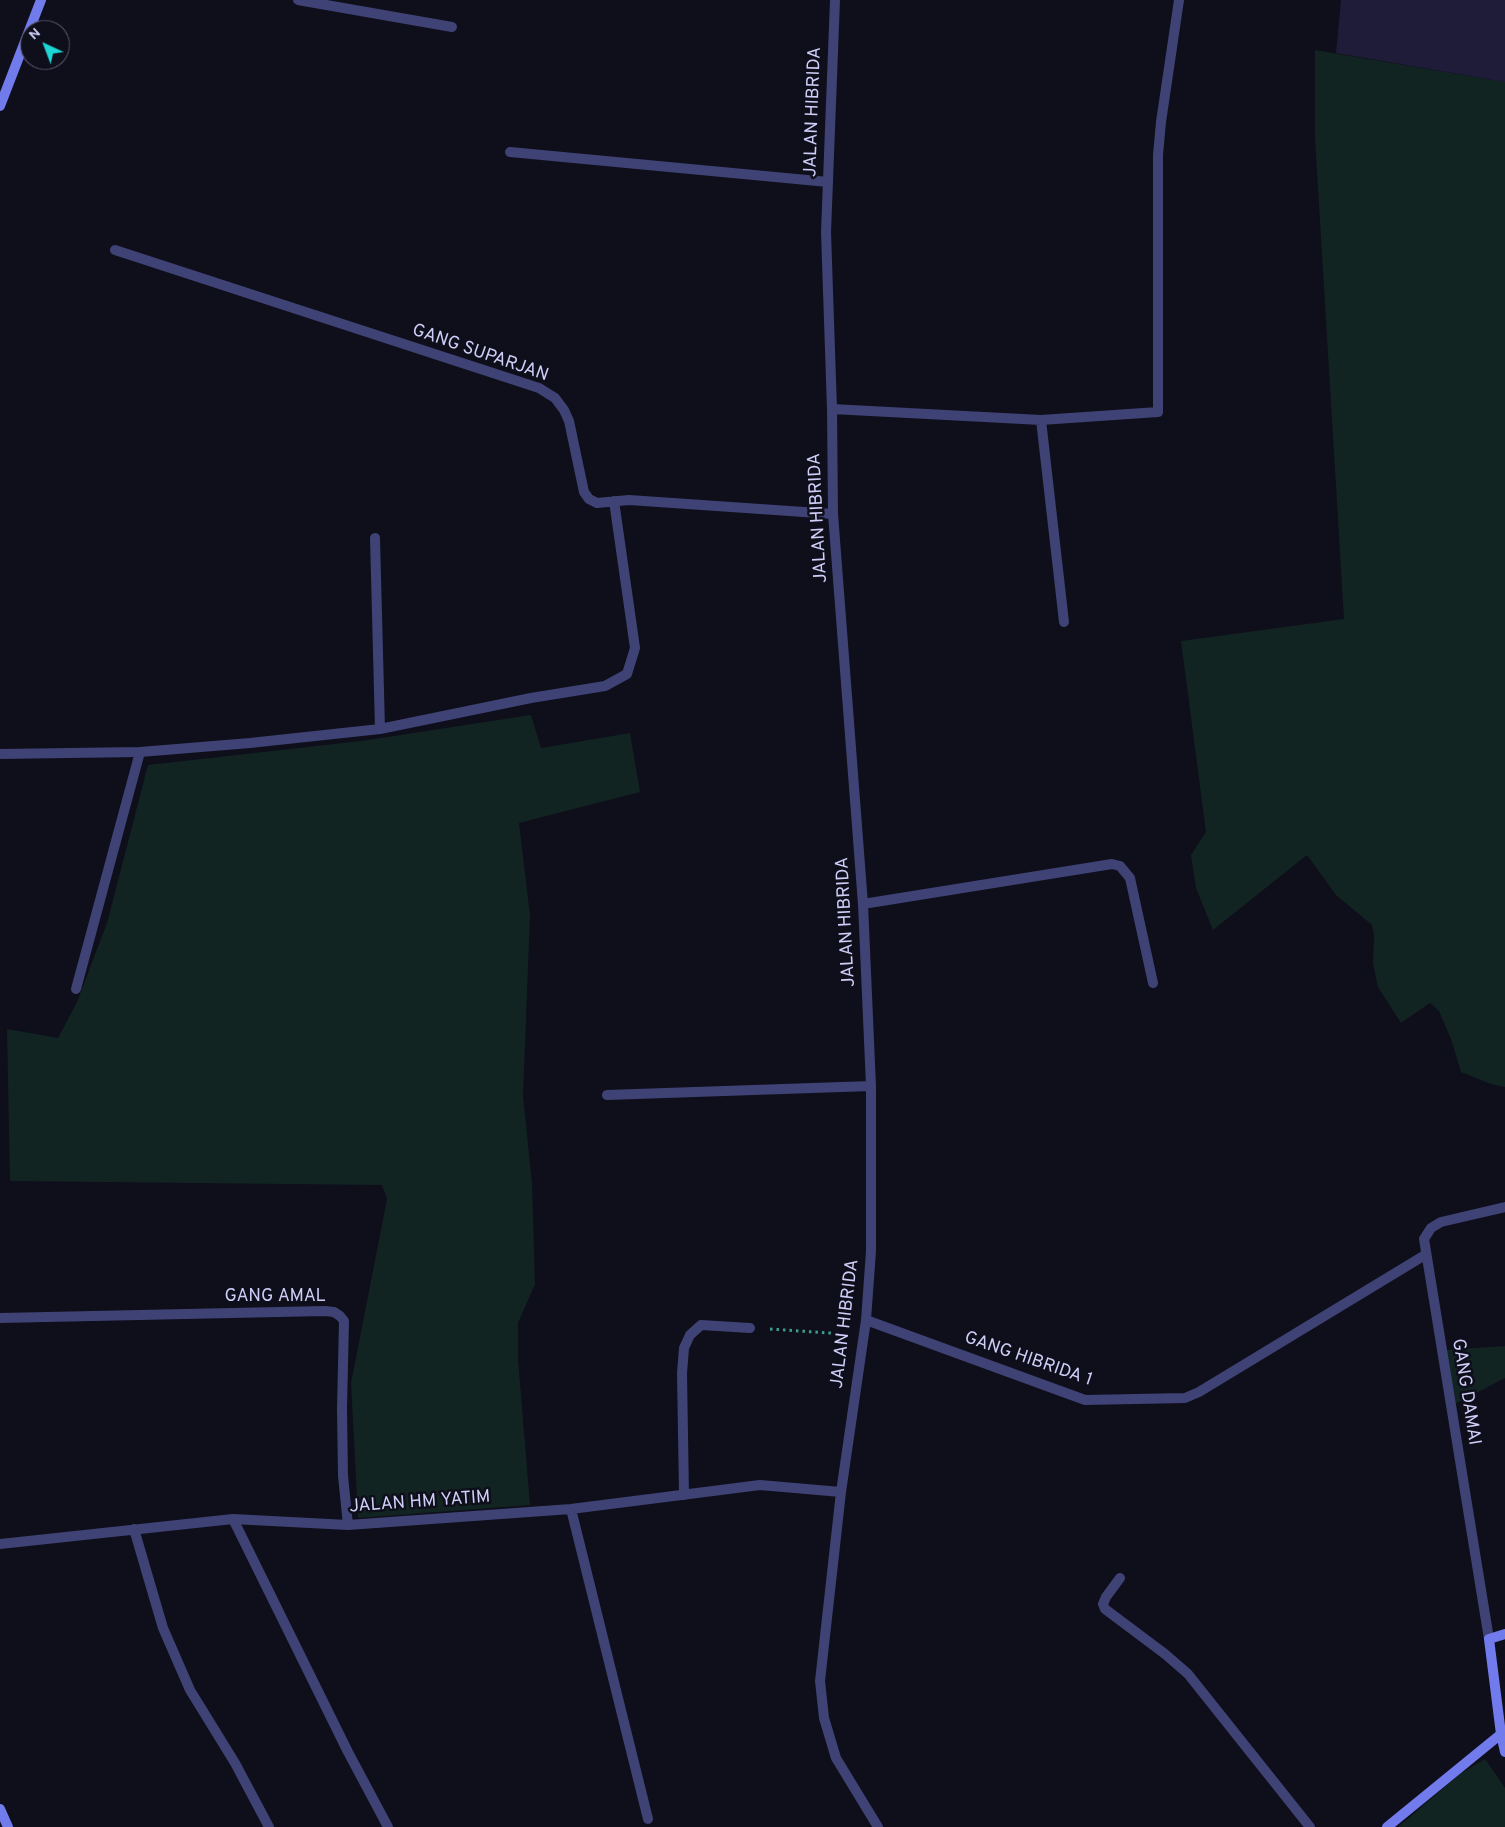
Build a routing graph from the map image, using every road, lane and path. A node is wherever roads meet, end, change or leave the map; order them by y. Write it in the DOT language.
graph roads {
  1 [pos="41,0"];
  2 [pos="298,0"];
  3 [pos="835,0"];
  4 [pos="1179,0"];
  5 [pos="452,26"];
  6 [pos="0,106"];
  7 [pos="510,152"];
  8 [pos="828,182"];
  9 [pos="115,250"];
  10 [pos="832,409"];
  11 [pos="1041,420"];
  12 [pos="614,501"];
  13 [pos="833,514"];
  14 [pos="375,538"];
  15 [pos="1064,622"];
  16 [pos="380,729"];
  17 [pos="140,752"];
  18 [pos="0,754"];
  19 [pos="863,904"];
  20 [pos="1153,983"];
  21 [pos="76,989"];
  22 [pos="871,1086"];
  23 [pos="607,1095"];
  24 [pos="1505,1206"];
  25 [pos="1426,1255"];
  26 [pos="0,1318"];
  27 [pos="866,1320"];
  28 [pos="750,1328"];
  29 [pos="863,1336"];
  30 [pos="841,1492"];
  31 [pos="684,1495"];
  32 [pos="571,1509"];
  33 [pos="233,1519"];
  34 [pos="348,1525"];
  35 [pos="134,1529"];
  36 [pos="0,1544"];
  37 [pos="1120,1578"];
  38 [pos="1505,1634"];
  39 [pos="1489,1639"];
  40 [pos="1501,1734"];
  41 [pos="1505,1752"];
  42 [pos="0,1810"];
  43 [pos="648,1818"];
  44 [pos="8,1827"];
  45 [pos="269,1827"];
  46 [pos="388,1827"];
  47 [pos="878,1827"];
  48 [pos="1310,1827"];
  49 [pos="1387,1827"];
  1 -- 6 [label="street"];
  2 -- 5 [label="street"];
  3 -- 8 [label="street, JALAN HIBRIDA"];
  4 -- 11 [label="street"];
  7 -- 8 [label="street"];
  8 -- 10 [label="street, JALAN HIBRIDA"];
  9 -- 12 [label="street, GANG SUPARJAN"];
  10 -- 11 [label="street"];
  10 -- 13 [label="street, JALAN HIBRIDA"];
  11 -- 15 [label="street"];
  12 -- 13 [label="street, GANG SUPARJAN"];
  12 -- 16 [label="street"];
  13 -- 19 [label="street, JALAN HIBRIDA"];
  14 -- 16 [label="street"];
  16 -- 17 [label="street"];
  17 -- 18 [label="street"];
  17 -- 21 [label="street"];
  19 -- 20 [label="street"];
  19 -- 22 [label="street, JALAN HIBRIDA"];
  22 -- 23 [label="street"];
  22 -- 27 [label="street, JALAN HIBRIDA"];
  24 -- 25 [label="street, GANG DAMAI"];
  25 -- 27 [label="street, GANG HIBRIDA 1"];
  25 -- 39 [label="street, GANG DAMAI"];
  26 -- 34 [label="street, GANG AMAL"];
  27 -- 29 [label="street, JALAN HIBRIDA"];
  28 -- 29 [label="path"];
  28 -- 31 [label="street"];
  29 -- 30 [label="street, JALAN HIBRIDA"];
  30 -- 31 [label="street, JALAN HM YATIM"];
  30 -- 47 [label="street, JALAN HIBRIDA"];
  31 -- 32 [label="street, JALAN HM YATIM"];
  32 -- 34 [label="street, JALAN HM YATIM"];
  32 -- 43 [label="street"];
  33 -- 34 [label="street, JALAN HM YATIM"];
  33 -- 35 [label="street, JALAN HM YATIM"];
  33 -- 46 [label="street"];
  35 -- 36 [label="street, JALAN HM YATIM"];
  35 -- 45 [label="street"];
  37 -- 48 [label="street"];
  38 -- 39 [label="street"];
  39 -- 40 [label="street"];
  40 -- 41 [label="street"];
  40 -- 49 [label="street"];
  42 -- 44 [label="street"];
}
